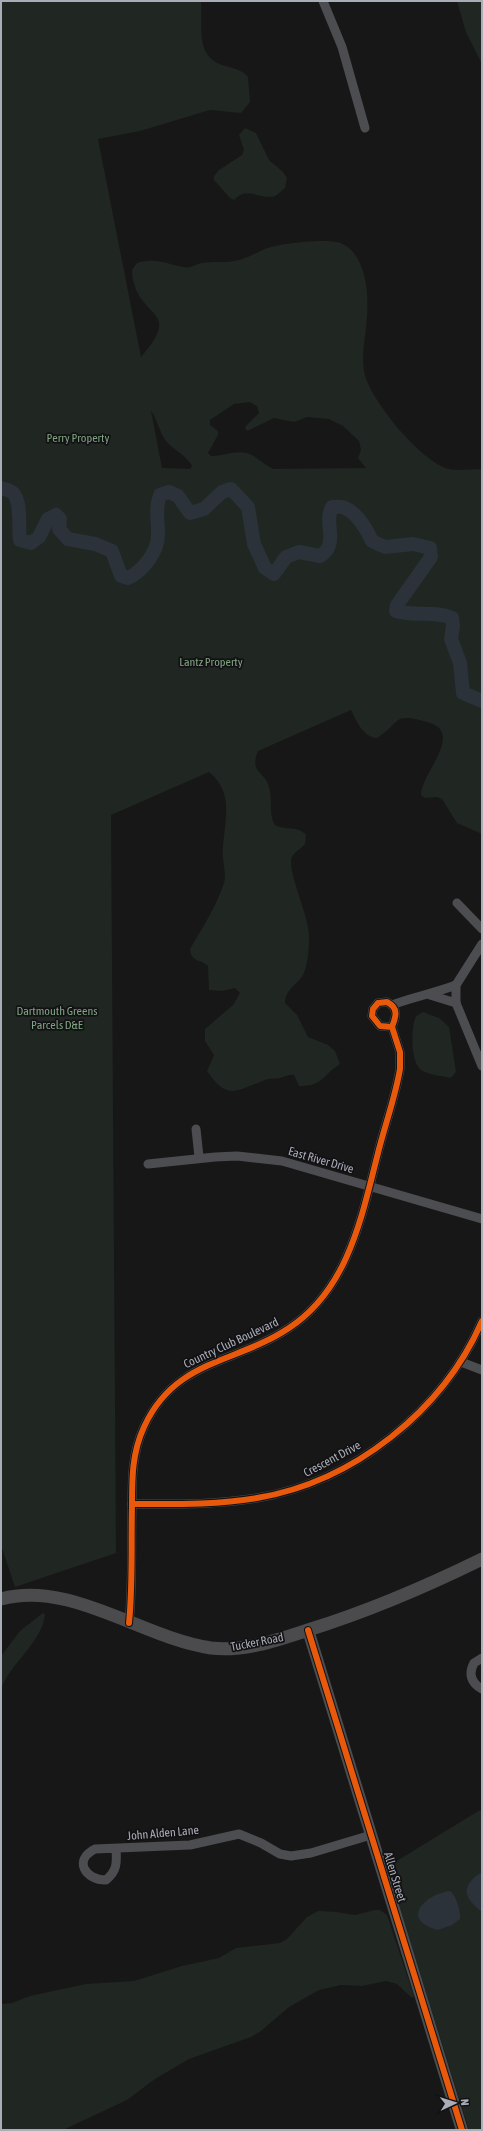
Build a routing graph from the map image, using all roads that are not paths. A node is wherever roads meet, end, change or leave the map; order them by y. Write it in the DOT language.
graph roads {
  1 [pos="323,1"];
  2 [pos="365,128"];
  3 [pos="457,903"];
  4 [pos="482,929"];
  5 [pos="482,944"];
  6 [pos="456,985"];
  7 [pos="430,995"];
  8 [pos="456,1003"];
  9 [pos="392,1005"];
  10 [pos="392,1027"];
  11 [pos="482,1066"];
  12 [pos="196,1129"];
  13 [pos="199,1157"];
  14 [pos="148,1164"];
  15 [pos="370,1186"];
  16 [pos="482,1219"];
  17 [pos="482,1321"];
  18 [pos="461,1362"];
  19 [pos="482,1370"];
  20 [pos="132,1504"];
  21 [pos="482,1558"];
  22 [pos="1,1599"];
  23 [pos="129,1623"];
  24 [pos="308,1630"];
  25 [pos="482,1658"];
  26 [pos="482,1689"];
  27 [pos="371,1835"];
  28 [pos="116,1849"];
  29 [pos="462,2130"];
  1 -- 2 [label="street"];
  3 -- 4 [label="street"];
  5 -- 6 [label="street"];
  6 -- 7 [label="street"];
  6 -- 8 [label="street"];
  7 -- 8 [label="street"];
  7 -- 9 [label="street"];
  8 -- 11 [label="street"];
  9 -- 10 [label="street, Country Club Boulevard"];
  9 -- 10 [label="street"];
  10 -- 15 [label="street, Country Club Boulevard"];
  12 -- 13 [label="street"];
  13 -- 14 [label="street, East River Drive"];
  13 -- 15 [label="street, East River Drive"];
  15 -- 16 [label="street, East River Drive"];
  15 -- 20 [label="street, Country Club Boulevard"];
  17 -- 18 [label="street, Crescent Drive"];
  18 -- 19 [label="street"];
  18 -- 20 [label="street, Crescent Drive"];
  20 -- 23 [label="street, Country Club Boulevard"];
  21 -- 24 [label="main road, Tucker Road"];
  22 -- 23 [label="main road, Tucker Road"];
  23 -- 24 [label="main road, Tucker Road"];
  24 -- 27 [label="street, Allen Street"];
  25 -- 26 [label="street"];
  27 -- 28 [label="street, John Alden Lane"];
  27 -- 29 [label="street, Allen Street"];
}
